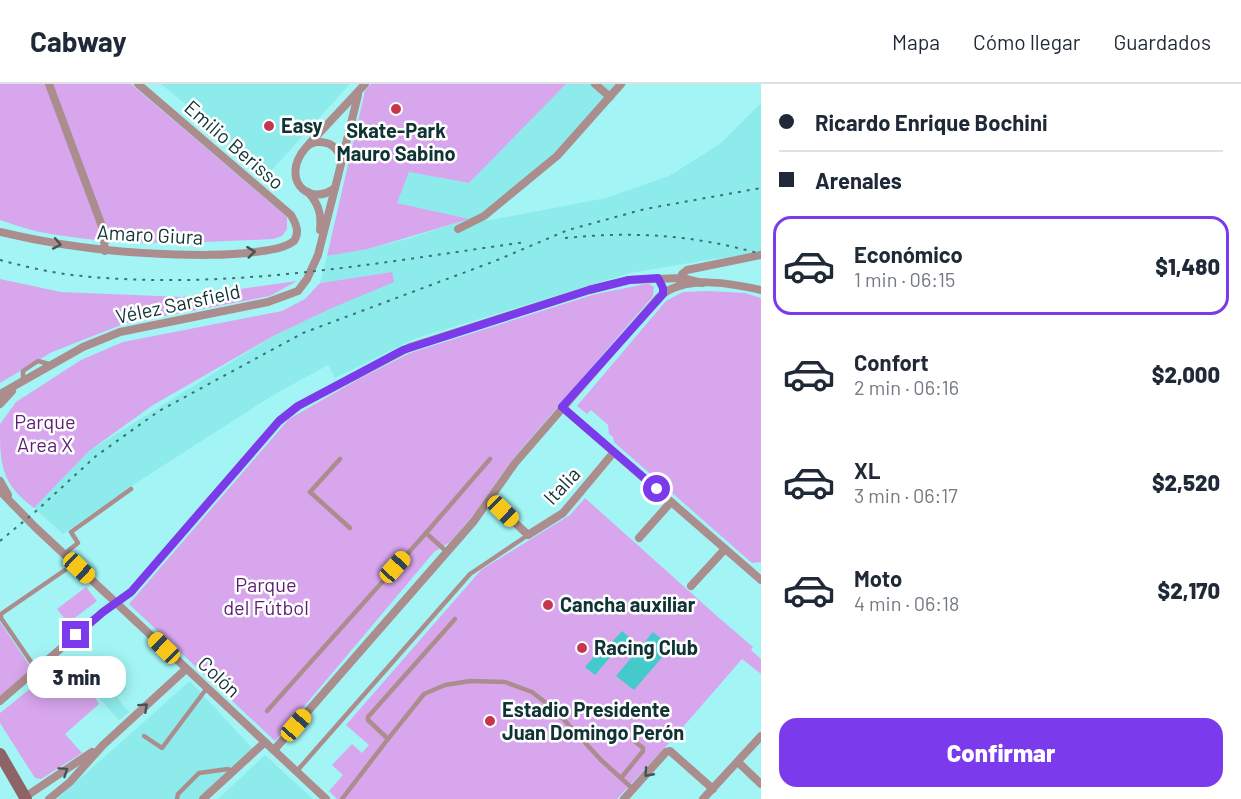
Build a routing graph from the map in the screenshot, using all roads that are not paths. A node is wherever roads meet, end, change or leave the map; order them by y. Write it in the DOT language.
graph roads {
  1 [pos="49,84"];
  2 [pos="138,84"];
  3 [pos="595,84"];
  4 [pos="621,84"];
  5 [pos="363,86"];
  6 [pos="610,97"];
  7 [pos="309,144"];
  8 [pos="342,160"];
  9 [pos="335,188"];
  10 [pos="308,192"];
  11 [pos="458,229"];
  12 [pos="0,232"];
  13 [pos="296,237"];
  14 [pos="105,251"];
  15 [pos="318,255"];
  16 [pos="761,255"];
  17 [pos="658,278"];
  18 [pos="680,282"];
  19 [pos="761,290"];
  20 [pos="663,294"];
  21 [pos="23,381"];
  22 [pos="0,394"];
  23 [pos="0,404"];
  24 [pos="562,407"];
  25 [pos="614,452"];
  26 [pos="340,459"];
  27 [pos="490,459"];
  28 [pos="0,481"];
  29 [pos="131,489"];
  30 [pos="0,491"];
  31 [pos="490,499"];
  32 [pos="671,502"];
  33 [pos="13,504"];
  34 [pos="350,528"];
  35 [pos="426,532"];
  36 [pos="528,535"];
  37 [pos="639,538"];
  38 [pos="725,549"];
  39 [pos="447,552"];
  40 [pos="64,554"];
  41 [pos="65,570"];
  42 [pos="761,580"];
  43 [pos="691,586"];
  44 [pos="116,602"];
  45 [pos="455,619"];
  46 [pos="36,669"];
  47 [pos="186,669"];
  48 [pos="207,688"];
  49 [pos="0,701"];
  50 [pos="267,711"];
  51 [pos="144,736"];
  52 [pos="761,736"];
  53 [pos="388,739"];
  54 [pos="633,740"];
  55 [pos="265,742"];
  56 [pos="103,745"];
  57 [pos="274,750"];
  58 [pos="0,754"];
  59 [pos="738,762"];
  60 [pos="232,771"];
  61 [pos="296,772"];
  62 [pos="621,778"];
  63 [pos="761,784"];
  64 [pos="633,789"];
  65 [pos="713,789"];
  66 [pos="26,798"];
  67 [pos="49,799"];
  68 [pos="177,799"];
  69 [pos="203,799"];
  70 [pos="326,799"];
  71 [pos="342,799"];
  72 [pos="624,799"];
  73 [pos="704,799"];
  1 -- 14 [label="street"];
  2 -- 13 [label="street, Emilio Berisso"];
  3 -- 6 [label="street"];
  4 -- 6 [label="street"];
  5 -- 7 [label="street"];
  5 -- 8 [label="street"];
  6 -- 11 [label="street"];
  7 -- 8 [label="street"];
  7 -- 10 [label="street"];
  8 -- 9 [label="street"];
  9 -- 10 [label="street"];
  9 -- 15 [label="street, Vélez Sarsfield"];
  10 -- 15 [label="street, Vélez Sarsfield"];
  12 -- 14 [label="street, Amaro Giura, one-way"];
  14 -- 13 [label="street, Amaro Giura, one-way"];
  15 -- 21 [label="street, Vélez Sarsfield"];
  16 -- 18 [label="street"];
  17 -- 18 [label="street"];
  17 -- 20 [label="street"];
  17 -- 44 [label="street"];
  18 -- 19 [label="street"];
  18 -- 20 [label="street"];
  20 -- 24 [label="street"];
  21 -- 22 [label="street, Vélez Sarsfield"];
  21 -- 23 [label="street"];
  24 -- 25 [label="street"];
  24 -- 31 [label="street"];
  25 -- 32 [label="street"];
  25 -- 36 [label="street, Italia"];
  26 -- 34 [label="lane"];
  27 -- 35 [label="lane"];
  28 -- 33 [label="street, Colón"];
  29 -- 40 [label="lane"];
  30 -- 33 [label="street, Colón"];
  31 -- 36 [label="street"];
  31 -- 39 [label="street"];
  32 -- 37 [label="street"];
  32 -- 38 [label="street"];
  33 -- 40 [label="street, Colón"];
  35 -- 39 [label="lane"];
  35 -- 50 [label="lane"];
  36 -- 61 [label="lane"];
  38 -- 42 [label="street"];
  38 -- 43 [label="street"];
  39 -- 57 [label="street"];
  40 -- 44 [label="street, Colón"];
  41 -- 46 [label="lane"];
  44 -- 46 [label="street"];
  44 -- 47 [label="street, Colón"];
  45 -- 53 [label="lane"];
  46 -- 49 [label="street"];
  47 -- 48 [label="street, Colón"];
  56 -- 47 [label="street, one-way"];
  48 -- 51 [label="lane"];
  48 -- 55 [label="street, Colón"];
  52 -- 59 [label="street"];
  53 -- 62 [label="lane"];
  53 -- 71 [label="lane"];
  54 -- 62 [label="lane"];
  55 -- 57 [label="street, Colón"];
  55 -- 60 [label="street"];
  66 -- 56 [label="street, one-way"];
  56 -- 67 [label="street"];
  57 -- 61 [label="street, Colón"];
  58 -- 66 [label="main road"];
  59 -- 63 [label="street"];
  59 -- 65 [label="street"];
  60 -- 68 [label="lane"];
  60 -- 69 [label="street"];
  61 -- 70 [label="street, Colón"];
  62 -- 64 [label="lane"];
  65 -- 64 [label="street, one-way"];
  64 -- 72 [label="street"];
  65 -- 73 [label="street"];
}
